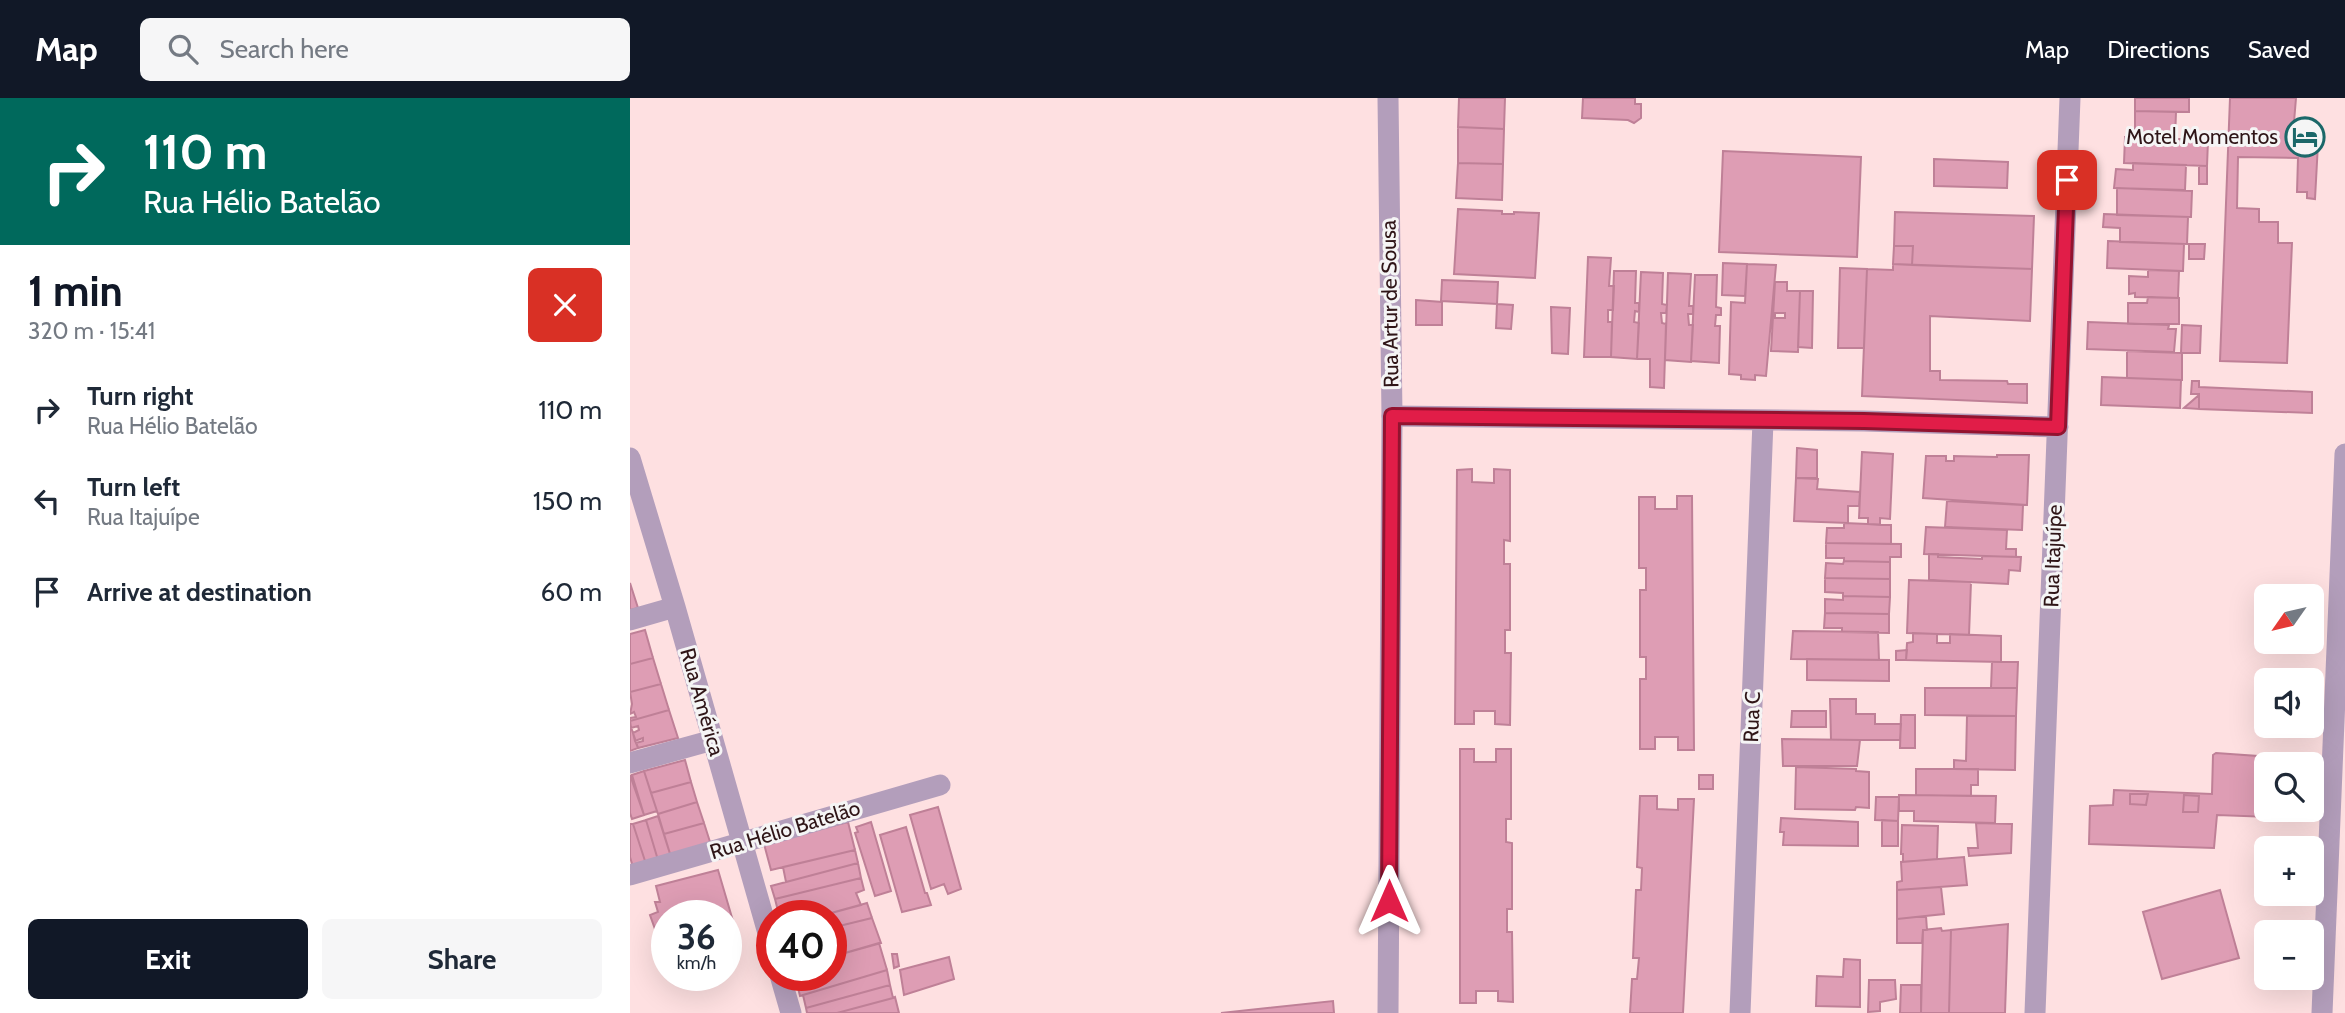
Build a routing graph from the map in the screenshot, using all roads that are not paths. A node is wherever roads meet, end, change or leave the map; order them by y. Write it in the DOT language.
graph roads {
  1 [pos="1388,98"];
  2 [pos="2070,98"];
  3 [pos="1392,416"];
  4 [pos="1763,421"];
  5 [pos="2058,427"];
  6 [pos="2345,454"];
  7 [pos="630,459"];
  8 [pos="2344,504"];
  9 [pos="675,607"];
  10 [pos="630,620"];
  11 [pos="713,740"];
  12 [pos="630,764"];
  13 [pos="940,785"];
  14 [pos="742,843"];
  15 [pos="630,875"];
  16 [pos="758,900"];
  17 [pos="785,991"];
  18 [pos="791,1013"];
  19 [pos="1388,1013"];
  20 [pos="1740,1013"];
  21 [pos="2035,1013"];
  22 [pos="2322,1013"];
  1 -- 3 [label="street, Rua Artur de Sousa"];
  2 -- 5 [label="street, Rua Itajuípe"];
  3 -- 4 [label="street"];
  3 -- 19 [label="street, Rua Artur de Sousa"];
  4 -- 5 [label="street"];
  4 -- 20 [label="street, Rua C"];
  5 -- 21 [label="street, Rua Itajuípe"];
  6 -- 8 [label="street"];
  7 -- 9 [label="street, Rua América"];
  8 -- 22 [label="street"];
  9 -- 10 [label="street"];
  9 -- 11 [label="street, Rua América"];
  11 -- 12 [label="street"];
  11 -- 14 [label="street, Rua América"];
  13 -- 14 [label="street, Rua Hélio Batelão"];
  14 -- 15 [label="street, Rua Hélio Batelão"];
  14 -- 16 [label="street, Rua América"];
  17 -- 18 [label="street"];
}
